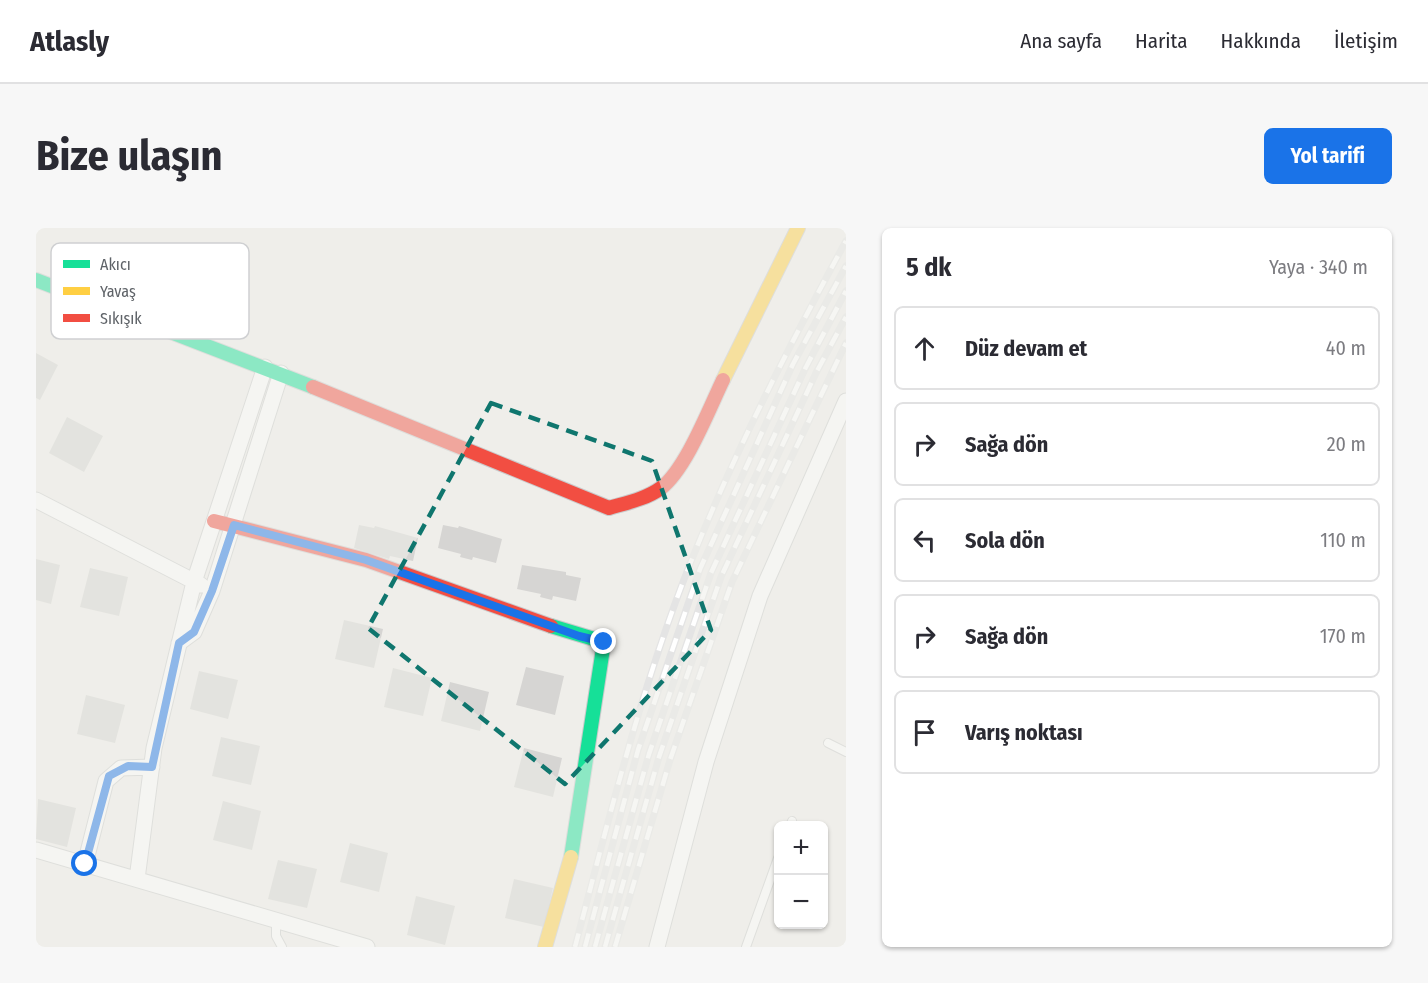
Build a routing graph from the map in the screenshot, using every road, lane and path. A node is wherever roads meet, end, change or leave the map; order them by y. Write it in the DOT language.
graph roads {
  1 [pos="798,228"];
  2 [pos="36,280"];
  3 [pos="51,286"];
  4 [pos="191,339"];
  5 [pos="265,367"];
  6 [pos="281,373"];
  7 [pos="846,401"];
  8 [pos="36,500"];
  9 [pos="214,521"];
  10 [pos="234,525"];
  11 [pos="194,582"];
  12 [pos="212,591"];
  13 [pos="179,643"];
  14 [pos="828,743"];
  15 [pos="846,752"];
  16 [pos="152,767"];
  17 [pos="36,850"];
  18 [pos="85,864"];
  19 [pos="774,869"];
  20 [pos="137,879"];
  21 [pos="276,920"];
  22 [pos="282,947"];
  23 [pos="367,947"];
  24 [pos="545,947"];
  25 [pos="657,947"];
  26 [pos="746,947"];
  1 -- 6 [label="street"];
  2 -- 3 [label="street"];
  4 -- 5 [label="street"];
  5 -- 6 [label="street"];
  5 -- 9 [label="street"];
  6 -- 10 [label="street"];
  7 -- 25 [label="street"];
  8 -- 11 [label="street"];
  9 -- 10 [label="street"];
  9 -- 11 [label="street"];
  10 -- 12 [label="street"];
  10 -- 24 [label="street"];
  11 -- 12 [label="street"];
  11 -- 13 [label="street"];
  12 -- 13 [label="street"];
  13 -- 16 [label="street"];
  14 -- 15 [label="lane"];
  16 -- 18 [label="street"];
  16 -- 20 [label="street"];
  17 -- 18 [label="street"];
  18 -- 20 [label="street"];
  19 -- 26 [label="lane"];
  20 -- 21 [label="street"];
  21 -- 22 [label="lane"];
  21 -- 23 [label="street"];
}
